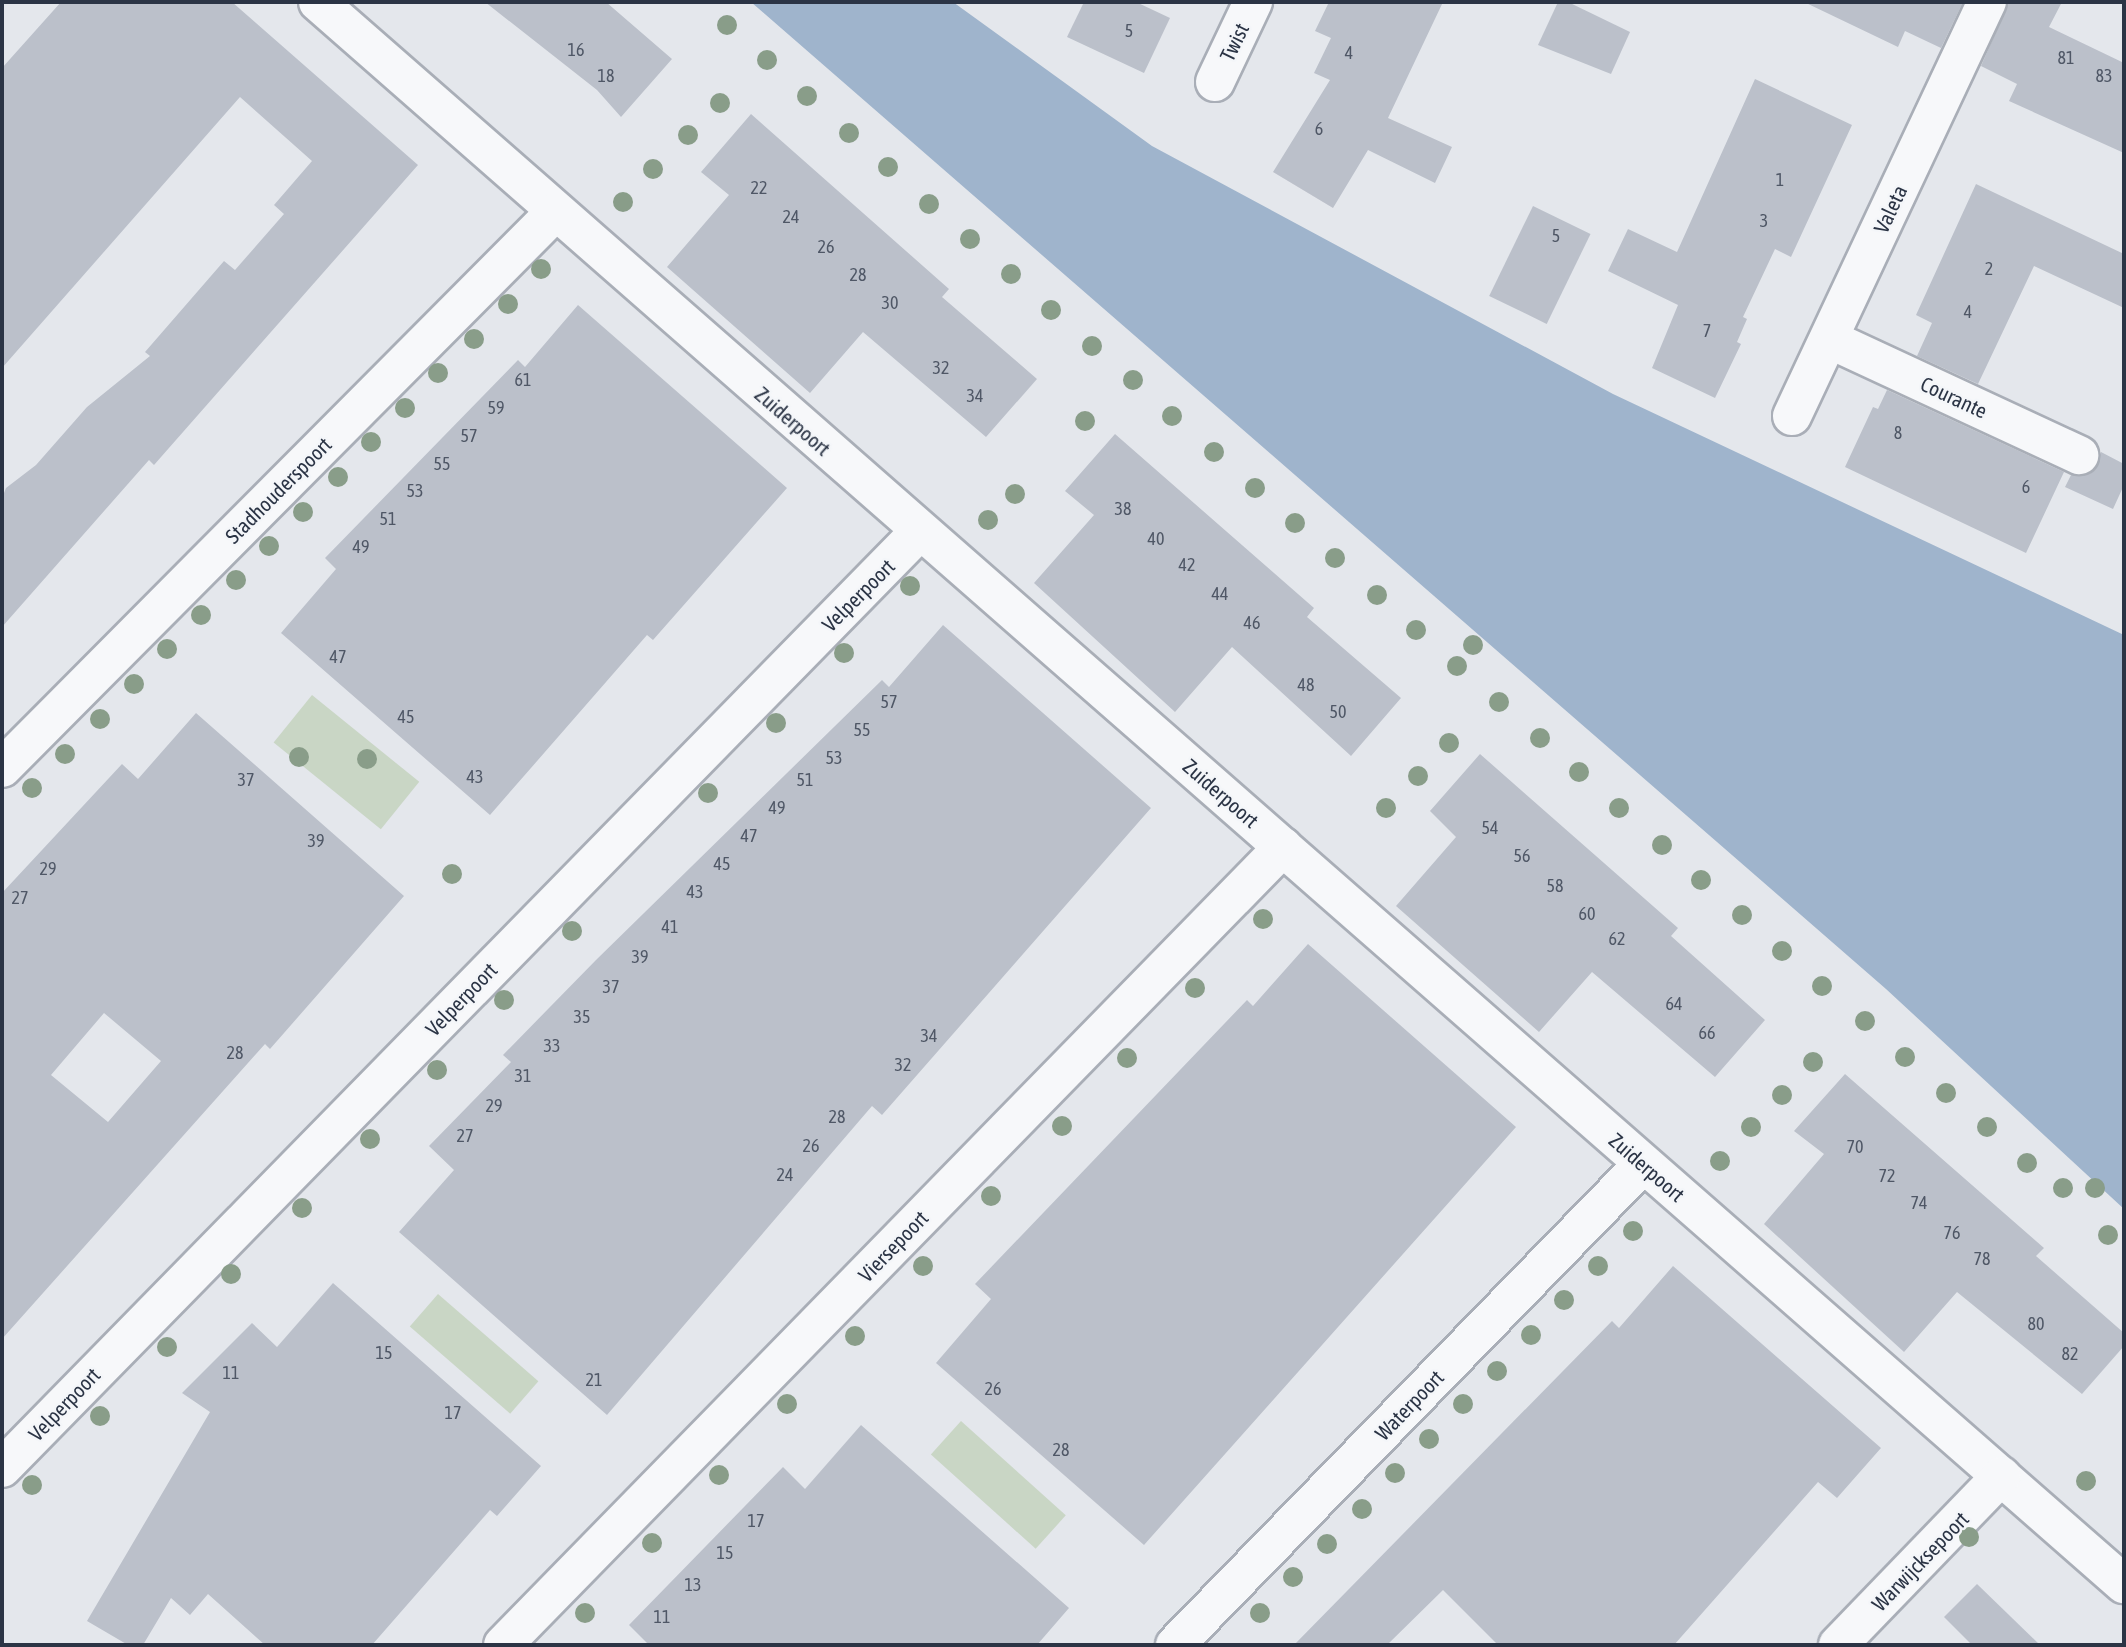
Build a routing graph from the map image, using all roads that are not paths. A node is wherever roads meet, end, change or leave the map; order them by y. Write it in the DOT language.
graph roads {
  1 [pos="318,2"];
  2 [pos="1253,2"];
  3 [pos="1987,2"];
  4 [pos="1215,82"];
  5 [pos="555,212"];
  6 [pos="1829,339"];
  7 [pos="1792,416"];
  8 [pos="2079,455"];
  9 [pos="920,531"];
  10 [pos="2,768"];
  11 [pos="1283,847"];
  12 [pos="1643,1164"];
  13 [pos="2,1468"];
  14 [pos="2001,1476"];
  15 [pos="2124,1584"];
  16 [pos="503,1645"];
  17 [pos="1175,1645"];
  18 [pos="1838,1645"];
  1 -- 5 [label="street, Zuiderpoort"];
  2 -- 4 [label="street, Twist"];
  3 -- 6 [label="street, Valeta"];
  5 -- 9 [label="street, Zuiderpoort"];
  5 -- 10 [label="street, Stadhouderspoort"];
  6 -- 7 [label="street, Valeta"];
  6 -- 8 [label="street, Courante"];
  9 -- 11 [label="street, Zuiderpoort"];
  9 -- 13 [label="street, Velperpoort"];
  11 -- 12 [label="street, Zuiderpoort"];
  11 -- 16 [label="street, Viersepoort"];
  12 -- 14 [label="street, Zuiderpoort"];
  12 -- 17 [label="street, Waterpoort"];
  14 -- 15 [label="street, Zuiderpoort"];
  14 -- 18 [label="street, Warwijcksepoort"];
}
